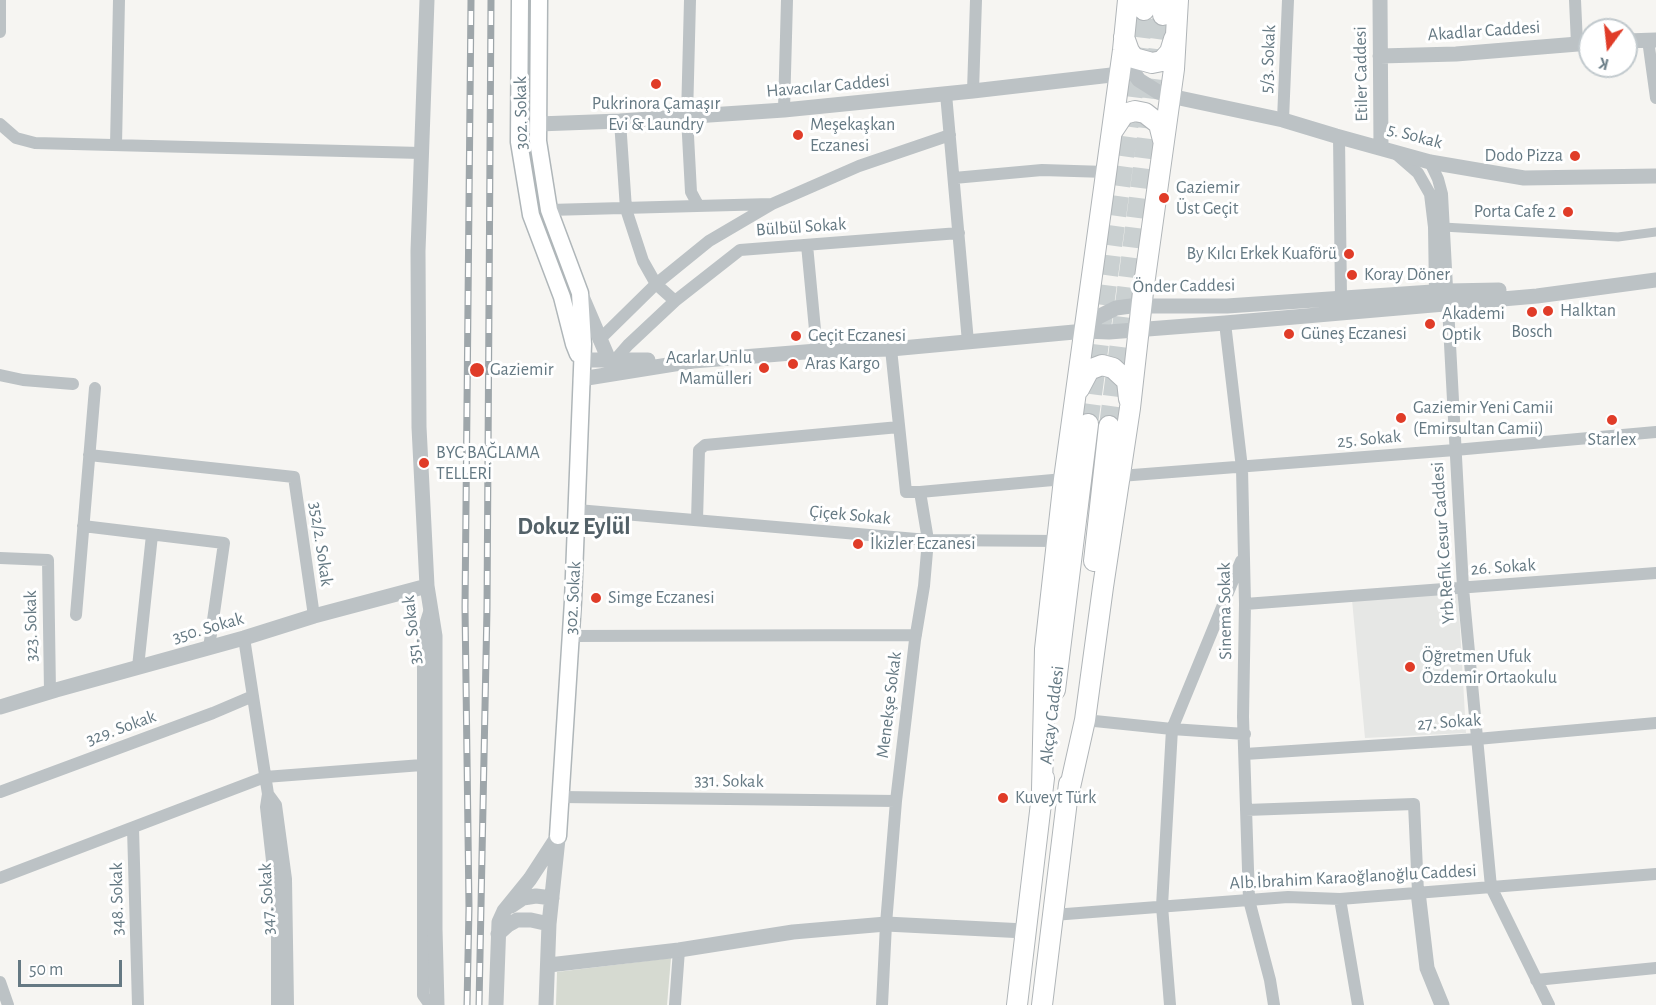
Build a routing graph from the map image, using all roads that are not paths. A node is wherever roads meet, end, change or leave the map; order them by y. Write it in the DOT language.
graph roads {
  1 [pos="0,0"];
  2 [pos="119,0"];
  3 [pos="427,0"];
  4 [pos="520,0"];
  5 [pos="539,0"];
  6 [pos="690,0"];
  7 [pos="787,0"];
  8 [pos="976,0"];
  9 [pos="1128,0"];
  10 [pos="1178,0"];
  11 [pos="1288,0"];
  12 [pos="1380,0"];
  13 [pos="1575,0"];
  14 [pos="1579,18"];
  15 [pos="0,32"];
  16 [pos="1176,34"];
  17 [pos="1124,37"];
  18 [pos="1652,40"];
  19 [pos="1578,44"];
  20 [pos="1380,56"];
  21 [pos="1121,65"];
  22 [pos="974,91"];
  23 [pos="946,94"];
  24 [pos="1170,96"];
  25 [pos="1656,98"];
  26 [pos="784,110"];
  27 [pos="687,117"];
  28 [pos="1283,120"];
  29 [pos="620,121"];
  30 [pos="0,124"];
  31 [pos="538,124"];
  32 [pos="1111,133"];
  33 [pos="950,135"];
  34 [pos="1339,137"];
  35 [pos="1164,143"];
  36 [pos="116,145"];
  37 [pos="1387,149"];
  38 [pos="421,153"];
  39 [pos="1430,162"];
  40 [pos="1106,172"];
  41 [pos="1656,176"];
  42 [pos="954,178"];
  43 [pos="772,204"];
  44 [pos="698,205"];
  45 [pos="626,209"];
  46 [pos="549,210"];
  47 [pos="1443,226"];
  48 [pos="1656,232"];
  49 [pos="959,233"];
  50 [pos="807,245"];
  51 [pos="1656,280"];
  52 [pos="656,284"];
  53 [pos="580,293"];
  54 [pos="1443,296"];
  55 [pos="1341,297"];
  56 [pos="675,301"];
  57 [pos="1141,307"];
  58 [pos="1225,323"];
  59 [pos="1140,329"];
  60 [pos="1084,331"];
  61 [pos="599,340"];
  62 [pos="968,342"];
  63 [pos="891,348"];
  64 [pos="817,351"];
  65 [pos="581,360"];
  66 [pos="612,360"];
  67 [pos="693,361"];
  68 [pos="0,375"];
  69 [pos="581,379"];
  70 [pos="73,384"];
  71 [pos="95,388"];
  72 [pos="1076,396"];
  73 [pos="1131,408"];
  74 [pos="1088,424"];
  75 [pos="1109,426"];
  76 [pos="899,427"];
  77 [pos="1656,432"];
  78 [pos="1455,450"];
  79 [pos="89,455"];
  80 [pos="1242,468"];
  81 [pos="1120,476"];
  82 [pos="1064,479"];
  83 [pos="920,492"];
  84 [pos="577,510"];
  85 [pos="697,520"];
  86 [pos="83,526"];
  87 [pos="152,535"];
  88 [pos="927,540"];
  89 [pos="1058,541"];
  90 [pos="1242,557"];
  91 [pos="0,558"];
  92 [pos="1656,573"];
  93 [pos="426,586"];
  94 [pos="1463,588"];
  95 [pos="1245,604"];
  96 [pos="76,615"];
  97 [pos="314,616"];
  98 [pos="916,635"];
  99 [pos="571,636"];
  100 [pos="244,638"];
  101 [pos="209,648"];
  102 [pos="138,667"];
  103 [pos="50,692"];
  104 [pos="253,696"];
  105 [pos="0,708"];
  106 [pos="1085,720"];
  107 [pos="1656,723"];
  108 [pos="1172,729"];
  109 [pos="1245,734"];
  110 [pos="1477,739"];
  111 [pos="1245,754"];
  112 [pos="429,765"];
  113 [pos="266,777"];
  114 [pos="1042,790"];
  115 [pos="0,792"];
  116 [pos="268,794"];
  117 [pos="1068,796"];
  118 [pos="561,797"];
  119 [pos="896,801"];
  120 [pos="1246,810"];
  121 [pos="133,828"];
  122 [pos="558,837"];
  123 [pos="1656,874"];
  124 [pos="0,878"];
  125 [pos="530,879"];
  126 [pos="554,881"];
  127 [pos="1491,887"];
  128 [pos="1418,892"];
  129 [pos="552,898"];
  130 [pos="1340,899"];
  131 [pos="1249,900"];
  132 [pos="1162,906"];
  133 [pos="504,911"];
  134 [pos="1053,915"];
  135 [pos="549,924"];
  136 [pos="886,924"];
  137 [pos="1025,931"];
  138 [pos="498,934"];
  139 [pos="679,950"];
  140 [pos="549,965"];
  141 [pos="1656,968"];
  142 [pos="1536,980"];
  143 [pos="0,982"];
  144 [pos="8,1005"];
  145 [pos="138,1005"];
  146 [pos="277,1005"];
  147 [pos="288,1005"];
  148 [pos="430,1005"];
  149 [pos="437,1005"];
  150 [pos="496,1005"];
  151 [pos="546,1005"];
  152 [pos="675,1005"];
  153 [pos="882,1005"];
  154 [pos="1017,1005"];
  155 [pos="1042,1005"];
  156 [pos="1170,1005"];
  157 [pos="1274,1005"];
  158 [pos="1358,1005"];
  159 [pos="1442,1005"];
  160 [pos="1549,1005"];
  1 -- 15 [label="street"];
  2 -- 36 [label="street"];
  3 -- 38 [label="street, 351. Sokak"];
  4 -- 65 [label="main road, 302. Sokak"];
  5 -- 31 [label="main road, 302. Sokak"];
  6 -- 27 [label="street"];
  7 -- 26 [label="street"];
  8 -- 22 [label="street"];
  9 -- 17 [label="highway"];
  10 -- 16 [label="highway"];
  11 -- 28 [label="street, 5/3. Sokak"];
  12 -- 20 [label="street, Etiler Caddesi"];
  13 -- 14 [label="street"];
  16 -- 17 [label="highway"];
  16 -- 24 [label="highway"];
  17 -- 21 [label="highway"];
  18 -- 25 [label="street"];
  19 -- 20 [label="street, Akadlar Caddesi"];
  20 -- 37 [label="street, Etiler Caddesi"];
  21 -- 22 [label="street, Havacılar Caddesi"];
  21 -- 24 [label="street, 5. Sokak"];
  21 -- 32 [label="highway"];
  22 -- 23 [label="street, Havacılar Caddesi"];
  23 -- 26 [label="street, Havacılar Caddesi"];
  23 -- 33 [label="street"];
  24 -- 28 [label="street, 5. Sokak"];
  24 -- 35 [label="highway"];
  26 -- 27 [label="street, Havacılar Caddesi"];
  27 -- 29 [label="street, Havacılar Caddesi"];
  27 -- 44 [label="street"];
  28 -- 34 [label="street, 5. Sokak"];
  29 -- 31 [label="street, Havacılar Caddesi"];
  29 -- 45 [label="street"];
  30 -- 36 [label="street"];
  31 -- 46 [label="main road, 302. Sokak"];
  32 -- 35 [label="highway"];
  32 -- 40 [label="highway"];
  33 -- 42 [label="street"];
  33 -- 43 [label="street"];
  34 -- 37 [label="street, 5. Sokak"];
  34 -- 55 [label="street"];
  35 -- 57 [label="highway"];
  36 -- 38 [label="street"];
  37 -- 39 [label="street, 5. Sokak"];
  37 -- 54 [label="street, Yrb.Refik Cesur Caddesi"];
  38 -- 93 [label="street, 351. Sokak"];
  39 -- 41 [label="street, 5. Sokak"];
  39 -- 47 [label="street, Yrb.Refik Cesur Caddesi"];
  40 -- 42 [label="street"];
  40 -- 60 [label="highway"];
  42 -- 49 [label="street"];
  43 -- 44 [label="street"];
  43 -- 52 [label="street"];
  44 -- 45 [label="street"];
  45 -- 46 [label="street"];
  45 -- 52 [label="street"];
  46 -- 53 [label="main road, 302. Sokak"];
  47 -- 48 [label="street"];
  47 -- 54 [label="street, Yrb.Refik Cesur Caddesi"];
  49 -- 50 [label="street, Bülbül Sokak"];
  49 -- 62 [label="street"];
  50 -- 56 [label="street, Bülbül Sokak"];
  50 -- 64 [label="street"];
  51 -- 54 [label="street, Önder Caddesi"];
  52 -- 56 [label="street"];
  52 -- 61 [label="street"];
  53 -- 61 [label="street"];
  53 -- 65 [label="main road, 302. Sokak"];
  54 -- 55 [label="street, Önder Caddesi"];
  54 -- 58 [label="street, Önder Caddesi"];
  54 -- 78 [label="street, Yrb.Refik Cesur Caddesi"];
  55 -- 57 [label="street, Önder Caddesi"];
  56 -- 66 [label="street, Bülbül Sokak"];
  57 -- 59 [label="highway"];
  57 -- 60 [label="street, Önder Caddesi"];
  58 -- 59 [label="street, Önder Caddesi"];
  58 -- 80 [label="street, Sinema Sokak"];
  59 -- 60 [label="street, Önder Caddesi"];
  59 -- 73 [label="highway"];
  60 -- 62 [label="street"];
  60 -- 72 [label="highway"];
  61 -- 66 [label="street"];
  62 -- 63 [label="street"];
  63 -- 64 [label="street"];
  63 -- 76 [label="street"];
  64 -- 67 [label="street"];
  65 -- 66 [label="street"];
  65 -- 69 [label="main road, 302. Sokak"];
  66 -- 67 [label="street"];
  67 -- 69 [label="street"];
  68 -- 70 [label="street"];
  69 -- 84 [label="main road, 302. Sokak"];
  71 -- 79 [label="street"];
  72 -- 73 [label="highway"];
  72 -- 82 [label="highway"];
  73 -- 81 [label="highway"];
  74 -- 114 [label="highway, Akçay Caddesi"];
  75 -- 117 [label="highway, Akçay Caddesi"];
  76 -- 83 [label="street"];
  76 -- 85 [label="street"];
  77 -- 78 [label="street, 25. Sokak"];
  78 -- 80 [label="street, 25. Sokak"];
  78 -- 94 [label="street, Yrb.Refik Cesur Caddesi"];
  79 -- 86 [label="street"];
  79 -- 97 [label="street, 352/2. Sokak"];
  80 -- 81 [label="street, 25. Sokak"];
  80 -- 90 [label="street, Sinema Sokak"];
  81 -- 106 [label="highway"];
  82 -- 83 [label="street"];
  82 -- 89 [label="highway"];
  83 -- 88 [label="street"];
  84 -- 85 [label="street, Çiçek Sokak"];
  84 -- 99 [label="main road, 302. Sokak"];
  85 -- 88 [label="street, Çiçek Sokak"];
  86 -- 87 [label="street"];
  86 -- 96 [label="street"];
  87 -- 101 [label="street"];
  87 -- 102 [label="street"];
  88 -- 89 [label="street"];
  88 -- 98 [label="street, Menekşe Sokak"];
  89 -- 114 [label="highway"];
  90 -- 95 [label="street, Sinema Sokak"];
  90 -- 108 [label="street"];
  91 -- 103 [label="street, 323. Sokak"];
  92 -- 94 [label="street, 26. Sokak"];
  93 -- 97 [label="street, 350. Sokak"];
  93 -- 112 [label="street, 351. Sokak"];
  94 -- 95 [label="street, 26. Sokak"];
  94 -- 110 [label="street, Yrb.Refik Cesur Caddesi"];
  95 -- 109 [label="street, Sinema Sokak"];
  97 -- 100 [label="street, 350. Sokak"];
  98 -- 99 [label="street"];
  98 -- 119 [label="street, Menekşe Sokak"];
  99 -- 118 [label="main road, 302. Sokak"];
  100 -- 101 [label="street, 350. Sokak"];
  100 -- 104 [label="street, 347. Sokak"];
  101 -- 102 [label="street, 350. Sokak"];
  102 -- 103 [label="street, 350. Sokak"];
  103 -- 105 [label="street, 350. Sokak"];
  104 -- 113 [label="street, 347. Sokak"];
  104 -- 115 [label="street, 329. Sokak"];
  106 -- 108 [label="street"];
  106 -- 117 [label="highway"];
  107 -- 110 [label="street, 27. Sokak"];
  108 -- 109 [label="street"];
  108 -- 132 [label="street"];
  109 -- 111 [label="street, Sinema Sokak"];
  110 -- 111 [label="street, 27. Sokak"];
  110 -- 127 [label="street, Yrb.Refik Cesur Caddesi"];
  111 -- 120 [label="street, Sinema Sokak"];
  112 -- 113 [label="street"];
  112 -- 148 [label="street"];
  112 -- 149 [label="street, 351. Sokak"];
  113 -- 116 [label="street, 347. Sokak"];
  113 -- 121 [label="street"];
  114 -- 137 [label="highway, Akçay Caddesi"];
  116 -- 146 [label="street, 347. Sokak"];
  116 -- 147 [label="street, 347. Sokak"];
  117 -- 134 [label="highway, Akçay Caddesi"];
  118 -- 119 [label="street, 331. Sokak"];
  118 -- 122 [label="main road, 302. Sokak"];
  119 -- 136 [label="street, Menekşe Sokak"];
  120 -- 128 [label="street"];
  120 -- 131 [label="street, Sinema Sokak"];
  121 -- 124 [label="street"];
  121 -- 145 [label="street, 348. Sokak"];
  122 -- 125 [label="street"];
  122 -- 126 [label="street"];
  123 -- 127 [label="street, Alb.İbrahim Karaoğlanoğlu Caddesi"];
  125 -- 126 [label="street"];
  125 -- 133 [label="street"];
  126 -- 129 [label="street"];
  127 -- 128 [label="street, Alb.İbrahim Karaoğlanoğlu Caddesi"];
  127 -- 142 [label="street"];
  128 -- 130 [label="street, Alb.İbrahim Karaoğlanoğlu Caddesi"];
  128 -- 159 [label="street"];
  129 -- 133 [label="street"];
  129 -- 135 [label="street"];
  130 -- 131 [label="street, Alb.İbrahim Karaoğlanoğlu Caddesi"];
  130 -- 158 [label="street"];
  131 -- 132 [label="street, Alb.İbrahim Karaoğlanoğlu Caddesi"];
  131 -- 157 [label="street, Sinema Sokak"];
  132 -- 134 [label="street, Alb.İbrahim Karaoğlanoğlu Caddesi"];
  132 -- 156 [label="street"];
  133 -- 138 [label="street"];
  134 -- 155 [label="highway, Akçay Caddesi"];
  135 -- 138 [label="street"];
  135 -- 140 [label="street"];
  136 -- 137 [label="street"];
  136 -- 139 [label="street"];
  136 -- 153 [label="street, Menekşe Sokak"];
  137 -- 154 [label="highway, Akçay Caddesi"];
  138 -- 150 [label="street"];
  139 -- 140 [label="street"];
  139 -- 152 [label="street"];
  140 -- 151 [label="street"];
  141 -- 142 [label="street"];
  142 -- 160 [label="street"];
  143 -- 144 [label="street"];
}
